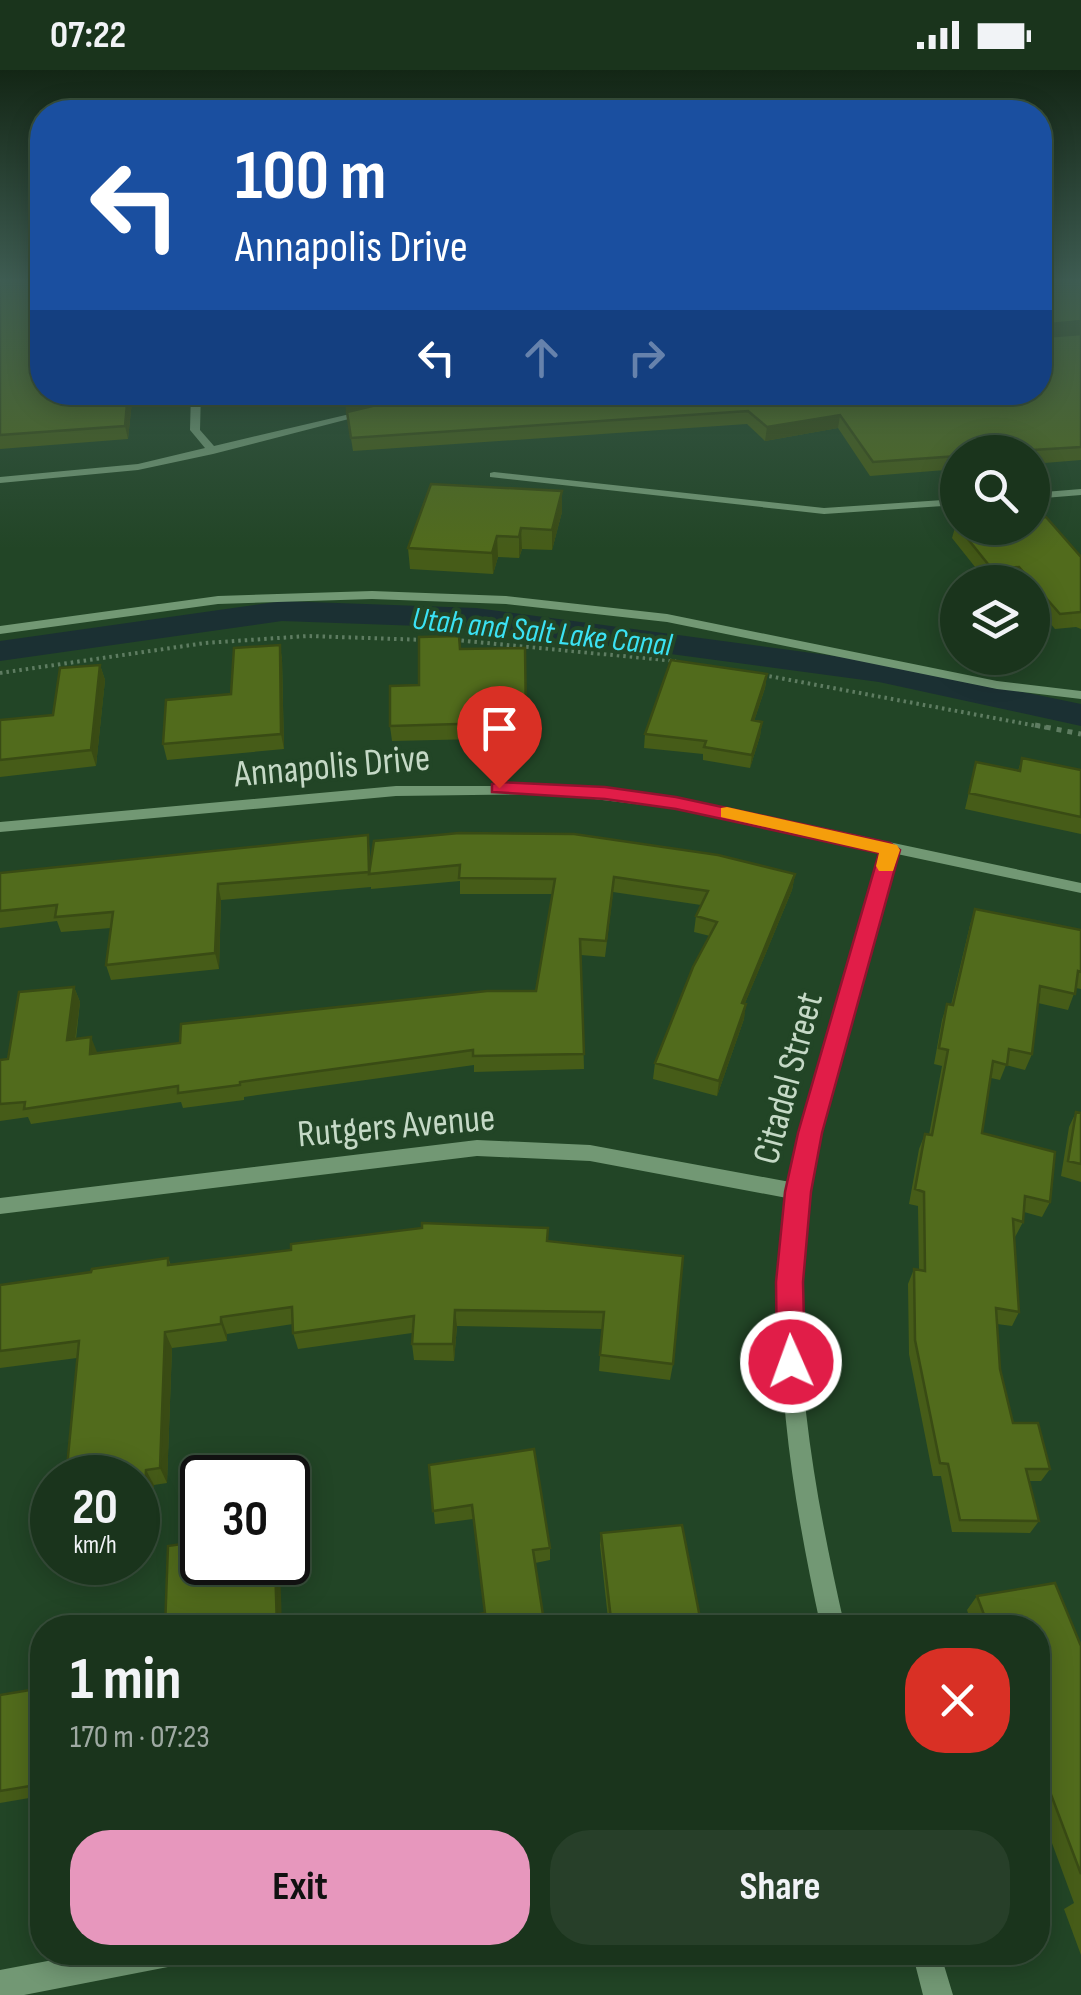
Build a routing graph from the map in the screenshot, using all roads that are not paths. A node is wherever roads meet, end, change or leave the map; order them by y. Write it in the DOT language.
graph roads {
  1 [pos="196,405"];
  2 [pos="382,411"];
  3 [pos="213,451"];
  4 [pos="494,475"];
  5 [pos="0,480"];
  6 [pos="1080,493"];
  7 [pos="1050,495"];
  8 [pos="940,504"];
  9 [pos="0,630"];
  10 [pos="1081,696"];
  11 [pos="0,827"];
  12 [pos="890,850"];
  13 [pos="1081,888"];
  14 [pos="798,1192"];
  15 [pos="0,1206"];
  16 [pos="830,1615"];
  17 [pos="103,1965"];
  18 [pos="930,1965"];
  19 [pos="0,1984"];
  20 [pos="938,1995"];
  1 -- 3 [label="street"];
  2 -- 3 [label="street"];
  3 -- 5 [label="street"];
  4 -- 8 [label="street"];
  6 -- 7 [label="street"];
  9 -- 10 [label="street"];
  11 -- 12 [label="street, Annapolis Drive"];
  12 -- 13 [label="street, Annapolis Drive"];
  12 -- 14 [label="street, Citadel Street"];
  14 -- 15 [label="street, Rutgers Avenue"];
  14 -- 16 [label="street, Citadel Street"];
  17 -- 19 [label="street"];
  18 -- 20 [label="street"];
}
